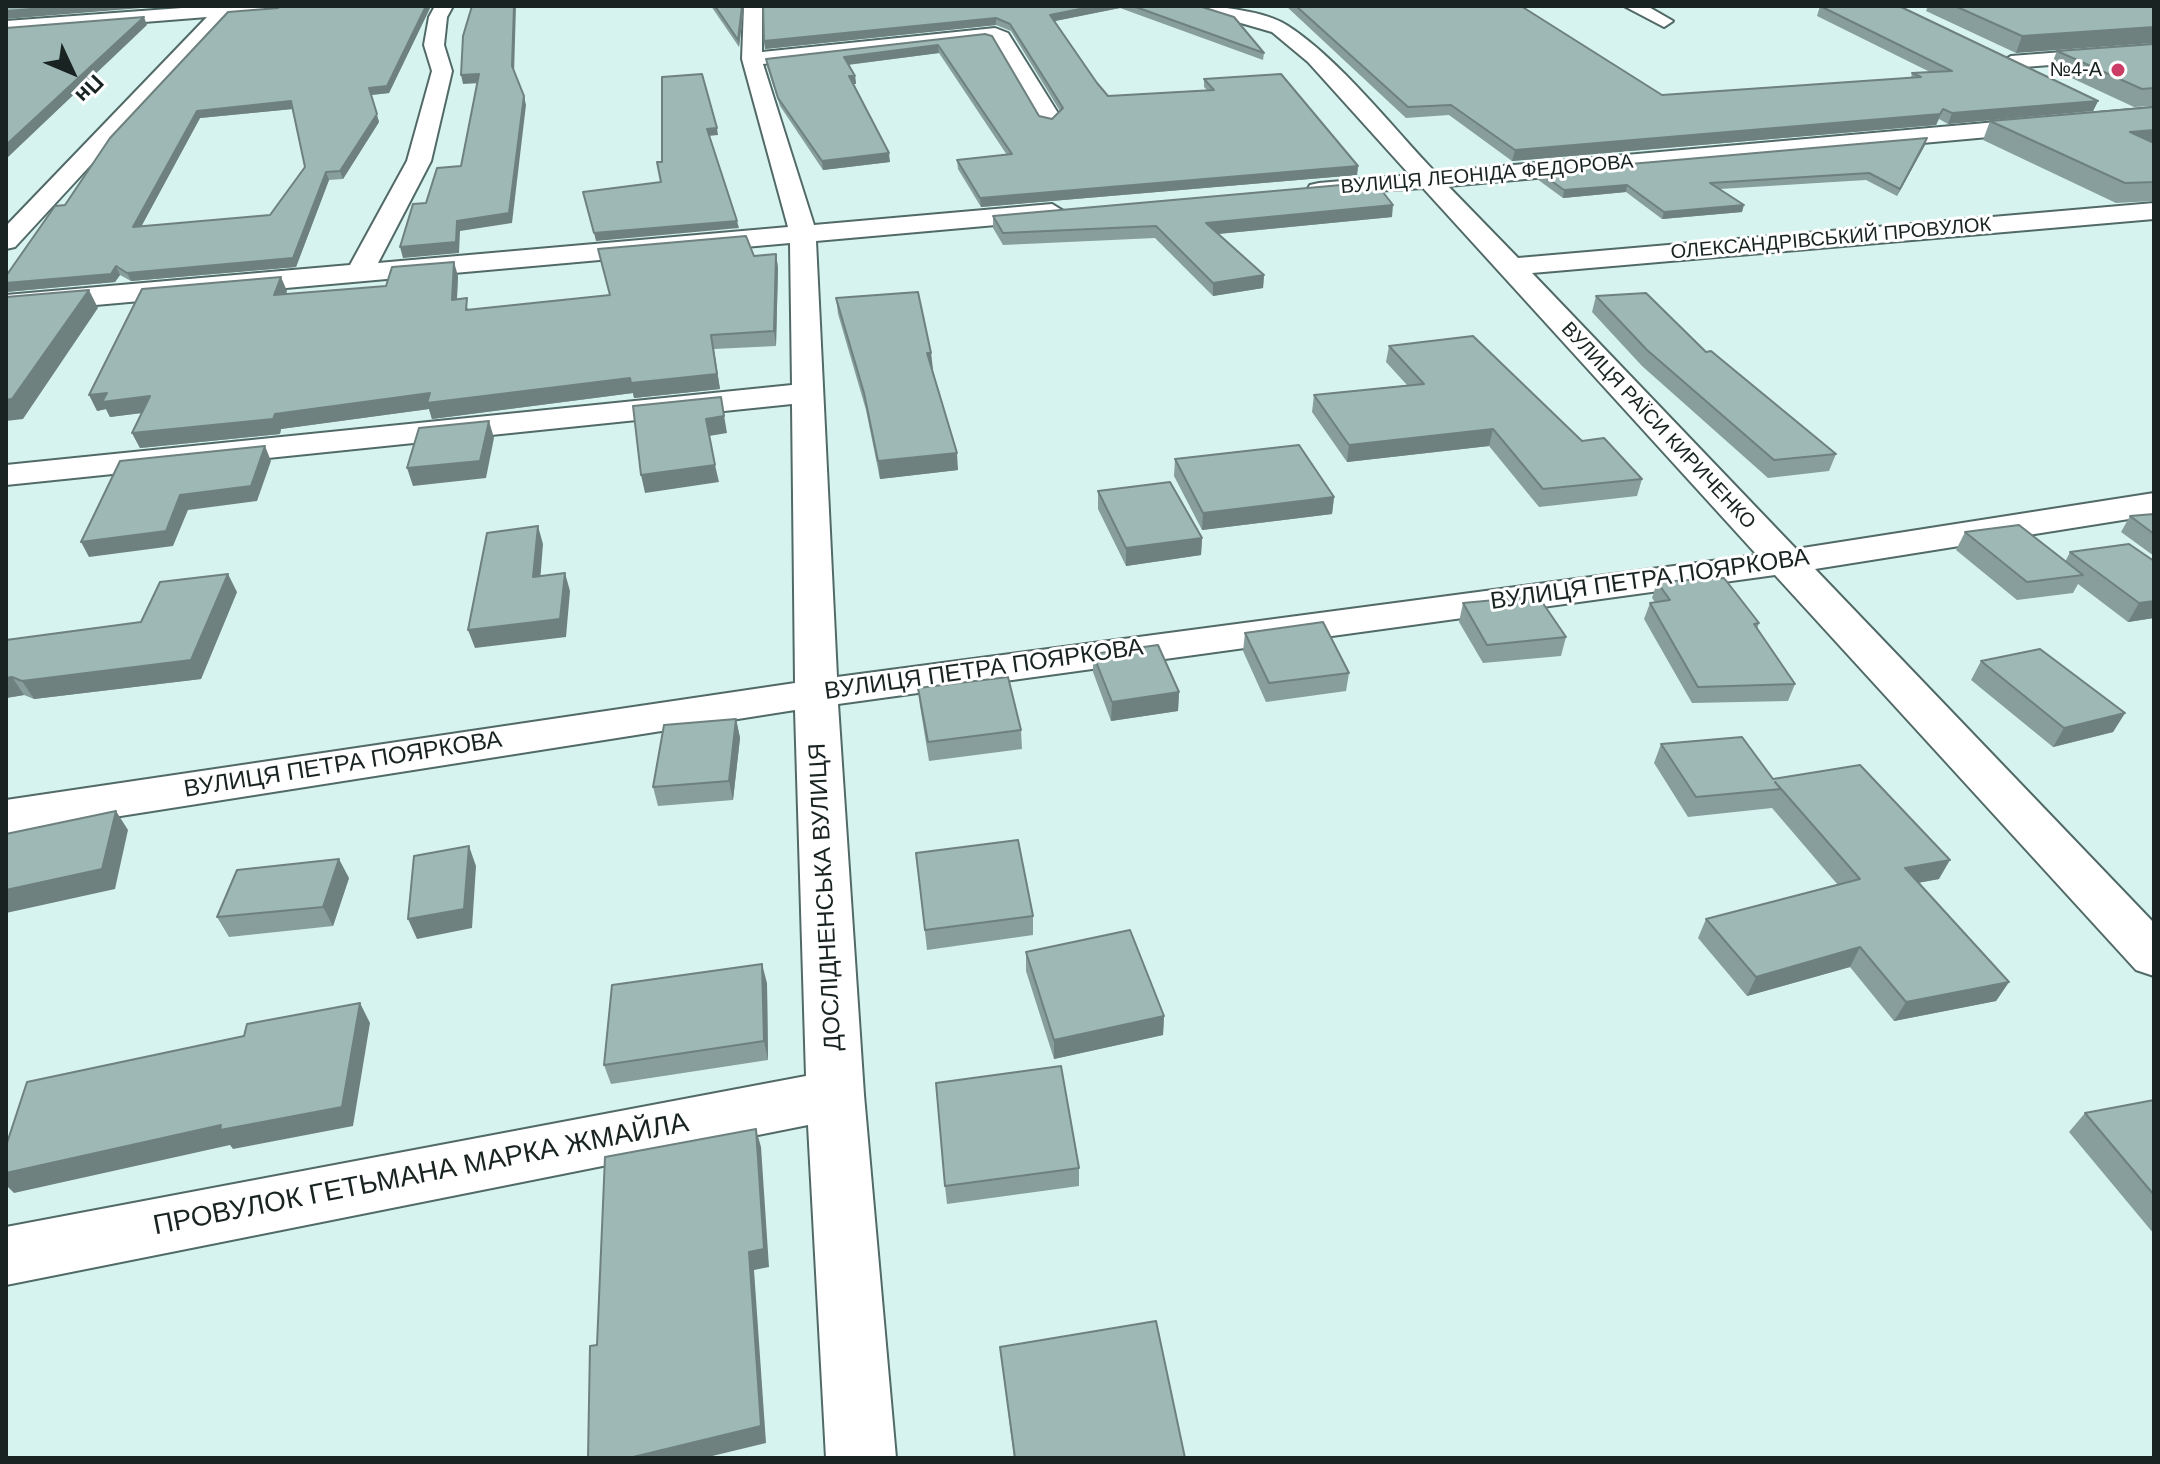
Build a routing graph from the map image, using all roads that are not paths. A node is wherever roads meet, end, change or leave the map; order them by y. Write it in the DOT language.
graph roads {
  1 [pos="280,6"];
  2 [pos="444,6"];
  3 [pos="753,6"];
  4 [pos="1202,6"];
  5 [pos="1633,6"];
  6 [pos="227,9"];
  7 [pos="1664,21"];
  8 [pos="7,27"];
  9 [pos="2154,51"];
  10 [pos="752,59"];
  11 [pos="2050,81"];
  12 [pos="2090,99"];
  13 [pos="2142,116"];
  14 [pos="1050,118"];
  15 [pos="2154,129"];
  16 [pos="1428,181"];
  17 [pos="1287,193"];
  18 [pos="1084,210"];
  19 [pos="2154,211"];
  20 [pos="803,233"];
  21 [pos="6,241"];
  22 [pos="1508,267"];
  23 [pos="359,274"];
  24 [pos="6,304"];
  25 [pos="806,393"];
  26 [pos="6,475"];
  27 [pos="2154,504"];
  28 [pos="1786,562"];
  29 [pos="816,693"];
  30 [pos="6,817"];
  31 [pos="2154,956"];
  32 [pos="835,1095"];
  33 [pos="6,1256"];
  34 [pos="861,1458"];
  1 -- 6 [label="street"];
  2 -- 23 [label="street"];
  3 -- 10 [label="street, ДОСЛІДНЕНСЬКА ВУЛИЦЯ"];
  4 -- 16 [label="street, ВУЛИЦЯ РАЇСИ КИРИЧЕНКО"];
  5 -- 7 [label="street"];
  6 -- 8 [label="street"];
  6 -- 21 [label="street"];
  9 -- 11 [label="street"];
  10 -- 14 [label="street"];
  10 -- 20 [label="street, ДОСЛІДНЕНСЬКА ВУЛИЦЯ"];
  12 -- 13 [label="street"];
  13 -- 15 [label="street"];
  13 -- 16 [label="street, ВУЛИЦЯ ЛЕОНІДА ФЕДОРОВА"];
  16 -- 17 [label="street, ВУЛИЦЯ ЛЕОНІДА ФЕДОРОВА"];
  16 -- 22 [label="street, ВУЛИЦЯ РАЇСИ КИРИЧЕНКО"];
  18 -- 20 [label="street"];
  19 -- 22 [label="street, ОЛЕКСАНДРІВСЬКИЙ ПРОВУЛОК"];
  20 -- 23 [label="street"];
  20 -- 25 [label="street, ДОСЛІДНЕНСЬКА ВУЛИЦЯ"];
  22 -- 28 [label="street, ВУЛИЦЯ РАЇСИ КИРИЧЕНКО"];
  23 -- 24 [label="street"];
  25 -- 26 [label="street"];
  25 -- 29 [label="street, ДОСЛІДНЕНСЬКА ВУЛИЦЯ"];
  27 -- 28 [label="street, ВУЛИЦЯ ПЕТРА ПОЯРКОВА"];
  28 -- 29 [label="street, ВУЛИЦЯ ПЕТРА ПОЯРКОВА"];
  28 -- 31 [label="street, ВУЛИЦЯ РАЇСИ КИРИЧЕНКО"];
  29 -- 30 [label="street, ВУЛИЦЯ ПЕТРА ПОЯРКОВА"];
  29 -- 32 [label="street, ДОСЛІДНЕНСЬКА ВУЛИЦЯ"];
  32 -- 33 [label="street, ПРОВУЛОК ГЕТЬМАНА МАРКА ЖМАЙЛА"];
  32 -- 34 [label="street, ДОСЛІДНЕНСЬКА ВУЛИЦЯ"];
}
